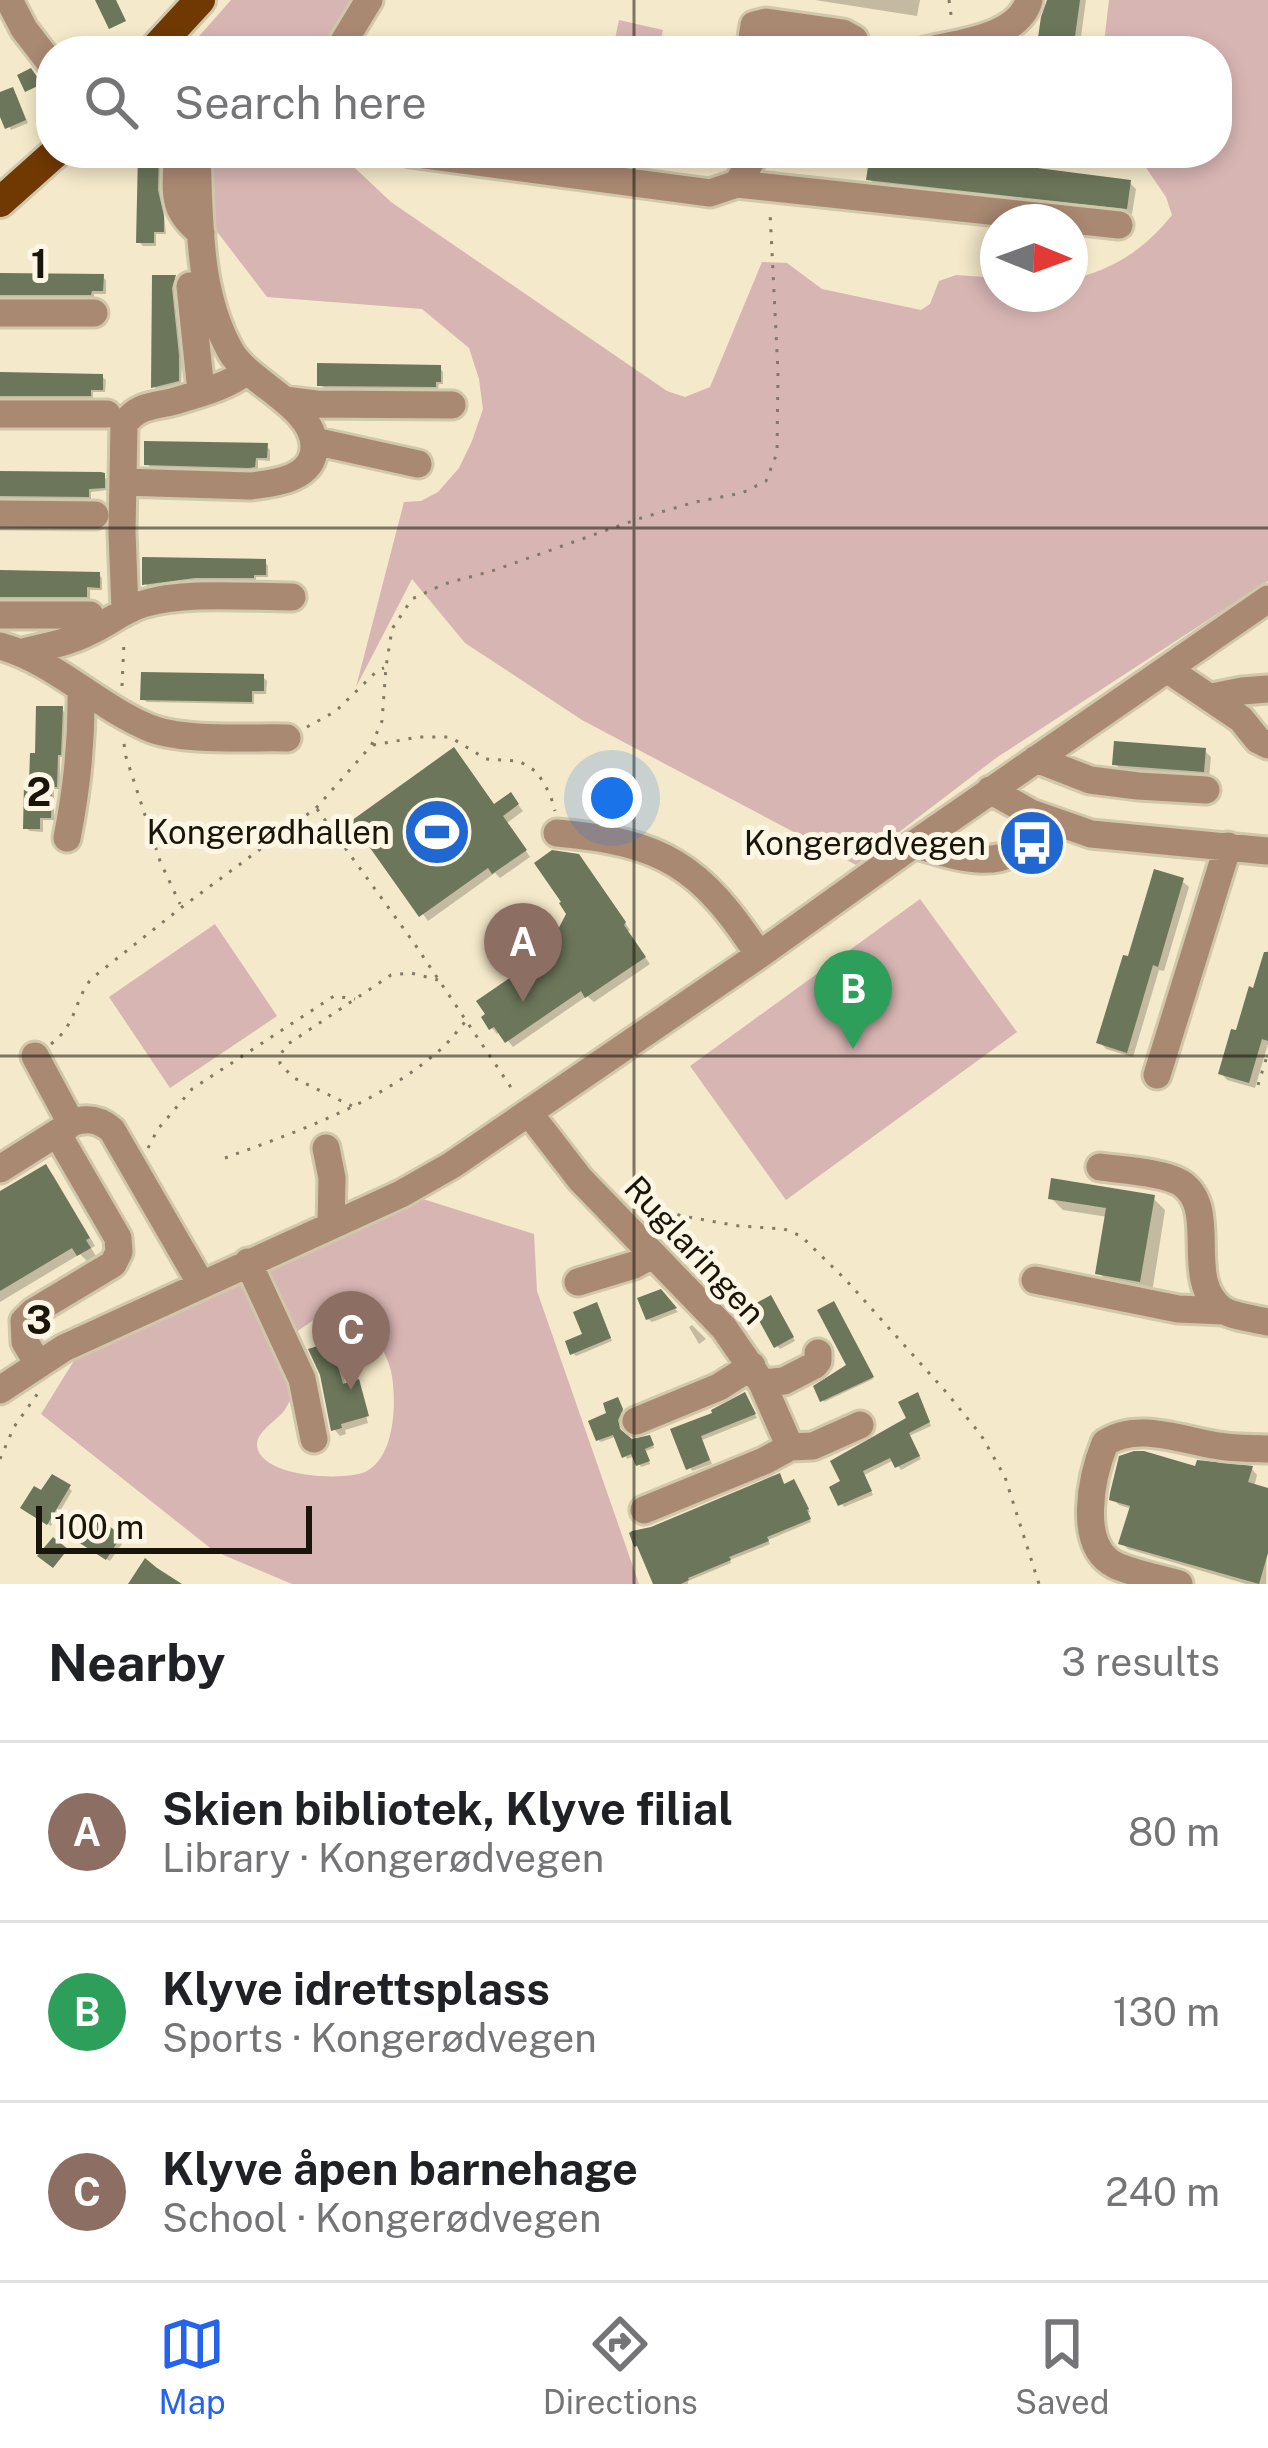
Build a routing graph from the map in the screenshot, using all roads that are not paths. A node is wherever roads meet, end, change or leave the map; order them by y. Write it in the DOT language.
graph roads {
  1 [pos="9,0"];
  2 [pos="200,0"];
  3 [pos="369,0"];
  4 [pos="1028,0"];
  5 [pos="169,36"];
  6 [pos="347,36"];
  7 [pos="752,36"];
  8 [pos="848,36"];
  9 [pos="981,36"];
  10 [pos="36,45"];
  11 [pos="40,168"];
  12 [pos="177,168"];
  13 [pos="198,168"];
  14 [pos="518,168"];
  15 [pos="746,168"];
  16 [pos="736,184"];
  17 [pos="0,202"];
  18 [pos="1119,225"];
  19 [pos="201,233"];
  20 [pos="190,286"];
  21 [pos="0,313"];
  22 [pos="94,313"];
  23 [pos="247,371"];
  24 [pos="201,392"];
  25 [pos="284,400"];
  26 [pos="452,404"];
  27 [pos="0,414"];
  28 [pos="107,414"];
  29 [pos="314,440"];
  30 [pos="418,464"];
  31 [pos="123,482"];
  32 [pos="0,514"];
  33 [pos="95,515"];
  34 [pos="292,597"];
  35 [pos="1268,599"];
  36 [pos="125,610"];
  37 [pos="0,615"];
  38 [pos="91,615"];
  39 [pos="11,649"];
  40 [pos="1166,669"];
  41 [pos="81,689"];
  42 [pos="1268,689"];
  43 [pos="1212,697"];
  44 [pos="286,738"];
  45 [pos="1268,745"];
  46 [pos="1036,759"];
  47 [pos="990,790"];
  48 [pos="1206,790"];
  49 [pos="1031,813"];
  50 [pos="557,833"];
  51 [pos="67,838"];
  52 [pos="914,844"];
  53 [pos="1228,846"];
  54 [pos="1268,851"];
  55 [pos="759,955"];
  56 [pos="35,1056"];
  57 [pos="1157,1075"];
  58 [pos="529,1113"];
  59 [pos="64,1128"];
  60 [pos="326,1148"];
  61 [pos="1100,1167"];
  62 [pos="0,1169"];
  63 [pos="332,1226"];
  64 [pos="652,1255"];
  65 [pos="248,1262"];
  66 [pos="1034,1280"];
  67 [pos="578,1282"];
  68 [pos="201,1284"];
  69 [pos="1225,1311"];
  70 [pos="1268,1322"];
  71 [pos="818,1353"];
  72 [pos="27,1361"];
  73 [pos="757,1375"];
  74 [pos="0,1390"];
  75 [pos="636,1421"];
  76 [pos="860,1425"];
  77 [pos="314,1438"];
  78 [pos="790,1447"];
  79 [pos="1268,1449"];
  80 [pos="644,1510"];
  81 [pos="1179,1584"];
  1 -- 10 [label="street"];
  2 -- 5 [label="main road"];
  3 -- 6 [label="street"];
  4 -- 9 [label="street"];
  7 -- 8 [label="street"];
  11 -- 17 [label="main road"];
  12 -- 19 [label="street"];
  13 -- 19 [label="street"];
  14 -- 16 [label="street"];
  15 -- 16 [label="street"];
  16 -- 18 [label="street"];
  19 -- 23 [label="street"];
  20 -- 24 [label="street"];
  21 -- 22 [label="street"];
  23 -- 24 [label="street"];
  23 -- 25 [label="street"];
  24 -- 31 [label="street"];
  25 -- 26 [label="street"];
  25 -- 29 [label="street"];
  27 -- 28 [label="street"];
  29 -- 30 [label="street"];
  29 -- 31 [label="street"];
  31 -- 36 [label="street"];
  32 -- 33 [label="street"];
  34 -- 36 [label="street"];
  35 -- 40 [label="street"];
  36 -- 39 [label="street"];
  37 -- 38 [label="street"];
  39 -- 41 [label="street"];
  40 -- 43 [label="street"];
  40 -- 46 [label="street"];
  41 -- 44 [label="street"];
  41 -- 51 [label="street"];
  42 -- 43 [label="street"];
  43 -- 45 [label="street"];
  46 -- 47 [label="street"];
  46 -- 48 [label="street"];
  47 -- 49 [label="street"];
  47 -- 52 [label="street"];
  49 -- 52 [label="street"];
  49 -- 53 [label="street"];
  50 -- 55 [label="street"];
  52 -- 55 [label="street"];
  53 -- 54 [label="street"];
  53 -- 57 [label="street"];
  55 -- 58 [label="street"];
  56 -- 59 [label="street"];
  58 -- 63 [label="street"];
  58 -- 64 [label="street, Ruglaringen"];
  59 -- 62 [label="street"];
  59 -- 68 [label="street"];
  59 -- 72 [label="street"];
  60 -- 63 [label="street"];
  61 -- 69 [label="street"];
  63 -- 65 [label="street"];
  64 -- 67 [label="street"];
  64 -- 73 [label="street, Ruglaringen"];
  65 -- 68 [label="street"];
  65 -- 77 [label="street"];
  66 -- 69 [label="street"];
  68 -- 72 [label="street"];
  69 -- 70 [label="street"];
  71 -- 73 [label="street"];
  72 -- 74 [label="street"];
  73 -- 75 [label="street"];
  73 -- 78 [label="street, Ruglaringen"];
  76 -- 78 [label="street"];
  78 -- 80 [label="street"];
  79 -- 81 [label="street"];
}
